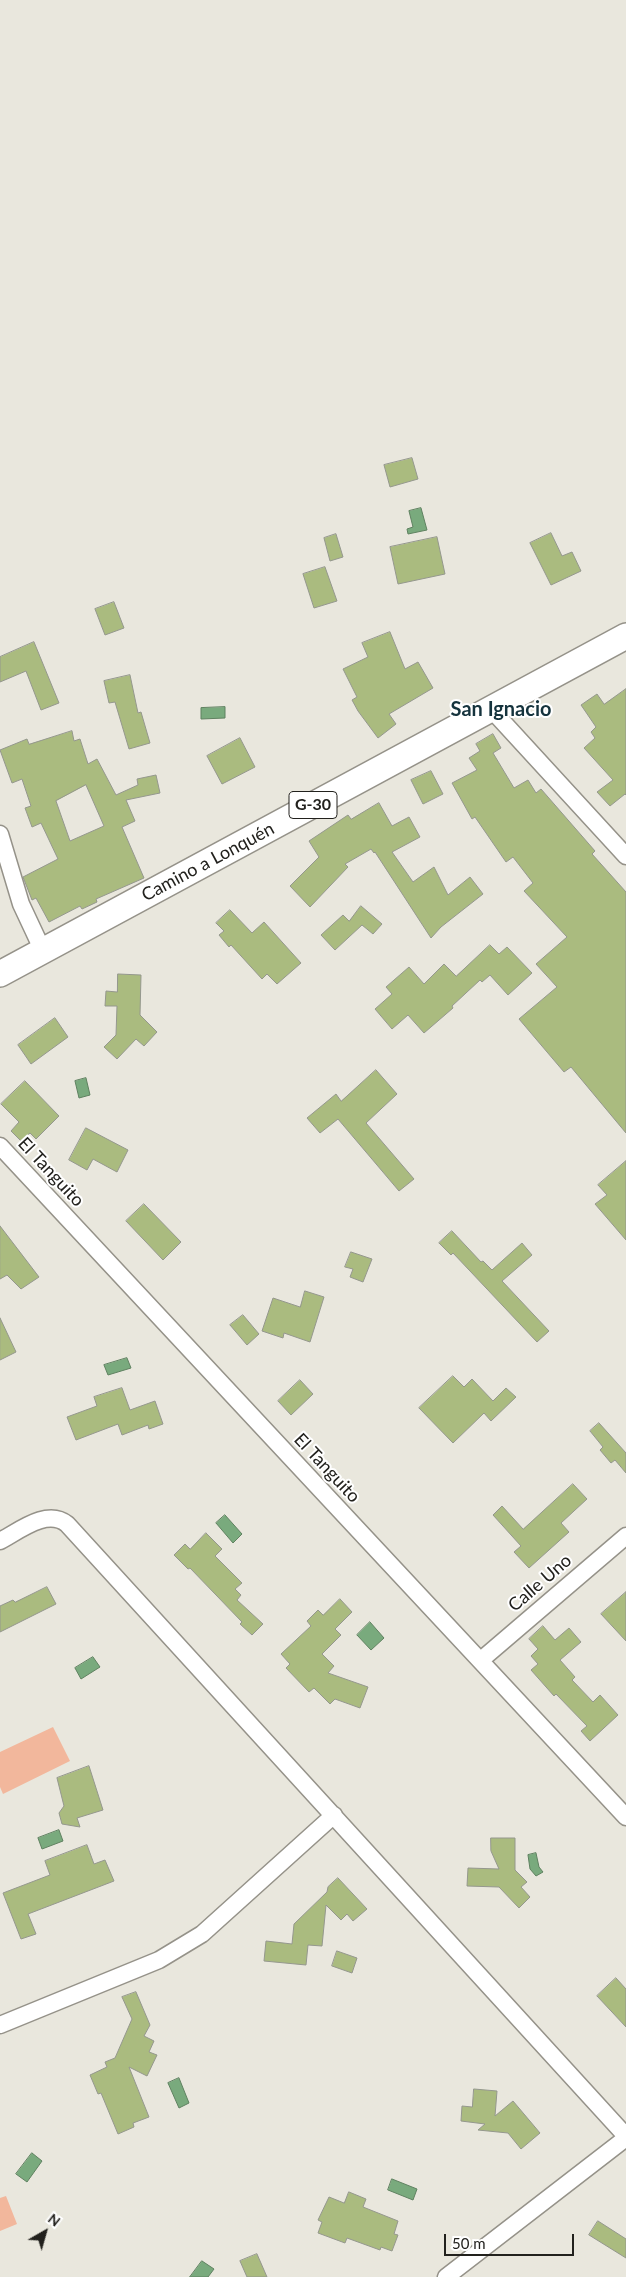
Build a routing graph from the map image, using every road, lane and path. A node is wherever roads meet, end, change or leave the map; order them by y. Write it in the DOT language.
graph roads {
  1 [pos="626,636"];
  2 [pos="491,709"];
  3 [pos="0,834"];
  4 [pos="626,856"];
  5 [pos="43,951"];
  6 [pos="0,974"];
  7 [pos="0,1146"];
  8 [pos="626,1536"];
  9 [pos="0,1541"];
  10 [pos="481,1660"];
  11 [pos="334,1815"];
  12 [pos="626,1817"];
  13 [pos="0,2025"];
  14 [pos="626,2137"];
  15 [pos="446,2277"];
  1 -- 2 [label="main road, Camino a Lonquén / G-30"];
  2 -- 4 [label="street"];
  2 -- 5 [label="main road, Camino a Lonquén / G-30"];
  3 -- 5 [label="street"];
  5 -- 6 [label="main road, Camino a Lonquén / G-30"];
  7 -- 10 [label="street, El Tanguito"];
  8 -- 10 [label="street, Calle Uno"];
  9 -- 11 [label="street"];
  10 -- 12 [label="street, El Tanguito"];
  11 -- 13 [label="street"];
  11 -- 14 [label="street"];
  14 -- 15 [label="street"];
}
